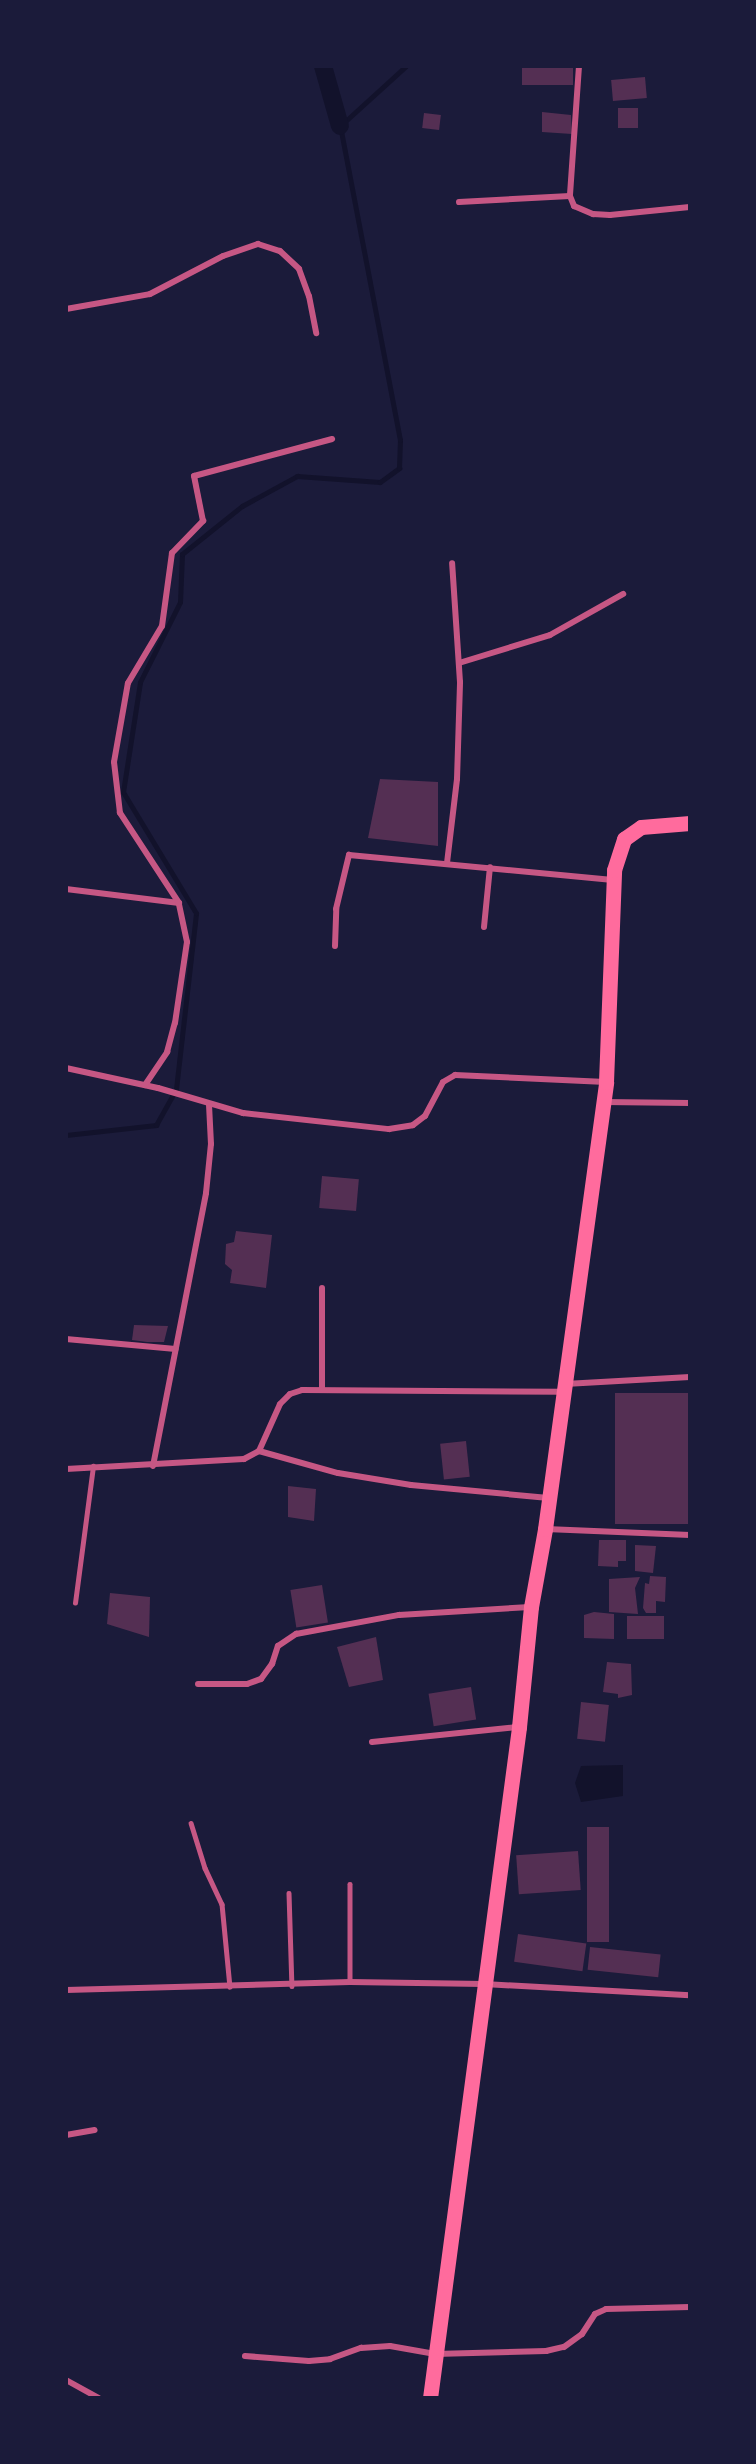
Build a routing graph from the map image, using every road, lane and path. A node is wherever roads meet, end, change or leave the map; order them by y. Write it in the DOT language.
graph roads {
  1 [pos="579,66"];
  2 [pos="570,196"];
  3 [pos="459,202"];
  4 [pos="690,207"];
  5 [pos="66,309"];
  6 [pos="316,333"];
  7 [pos="332,440"];
  8 [pos="452,563"];
  9 [pos="623,594"];
  10 [pos="459,663"];
  11 [pos="690,823"];
  12 [pos="447,863"];
  13 [pos="490,867"];
  14 [pos="614,880"];
  15 [pos="66,889"];
  16 [pos="179,903"];
  17 [pos="484,927"];
  18 [pos="335,946"];
  19 [pos="66,1068"];
  20 [pos="606,1083"];
  21 [pos="145,1085"];
  22 [pos="604,1102"];
  23 [pos="690,1103"];
  24 [pos="209,1104"];
  25 [pos="322,1288"];
  26 [pos="66,1339"];
  27 [pos="176,1349"];
  28 [pos="690,1377"];
  29 [pos="564,1388"];
  30 [pos="322,1390"];
  31 [pos="259,1451"];
  32 [pos="93,1466"];
  33 [pos="153,1466"];
  34 [pos="66,1469"];
  35 [pos="549,1498"];
  36 [pos="545,1529"];
  37 [pos="690,1534"];
  38 [pos="75,1603"];
  39 [pos="531,1607"];
  40 [pos="198,1684"];
  41 [pos="519,1727"];
  42 [pos="372,1742"];
  43 [pos="191,1823"];
  44 [pos="350,1884"];
  45 [pos="289,1893"];
  46 [pos="350,1982"];
  47 [pos="484,1984"];
  48 [pos="292,1986"];
  49 [pos="230,1987"];
  50 [pos="66,1990"];
  51 [pos="690,1995"];
  52 [pos="95,2130"];
  53 [pos="66,2135"];
  54 [pos="690,2307"];
  55 [pos="435,2354"];
  56 [pos="245,2356"];
  57 [pos="66,2380"];
  58 [pos="98,2398"];
  59 [pos="430,2398"];
  1 -- 2 [label="street"];
  2 -- 3 [label="street"];
  2 -- 4 [label="street"];
  5 -- 6 [label="street"];
  7 -- 16 [label="street"];
  8 -- 10 [label="street"];
  9 -- 10 [label="street"];
  10 -- 12 [label="street"];
  11 -- 14 [label="main road"];
  12 -- 13 [label="street"];
  12 -- 18 [label="street"];
  13 -- 14 [label="street"];
  13 -- 17 [label="street"];
  14 -- 20 [label="main road"];
  15 -- 16 [label="street"];
  16 -- 21 [label="street"];
  19 -- 21 [label="street"];
  20 -- 22 [label="main road"];
  20 -- 24 [label="street"];
  21 -- 24 [label="street"];
  22 -- 23 [label="street"];
  22 -- 29 [label="main road"];
  24 -- 27 [label="street"];
  25 -- 30 [label="street"];
  26 -- 27 [label="street"];
  27 -- 33 [label="street"];
  28 -- 29 [label="street"];
  29 -- 30 [label="street"];
  29 -- 35 [label="main road"];
  30 -- 31 [label="street"];
  31 -- 33 [label="street"];
  31 -- 35 [label="street"];
  32 -- 33 [label="street"];
  32 -- 34 [label="street"];
  32 -- 38 [label="lane"];
  35 -- 36 [label="main road"];
  36 -- 37 [label="street"];
  36 -- 39 [label="main road"];
  39 -- 40 [label="street"];
  39 -- 41 [label="main road"];
  41 -- 42 [label="street"];
  41 -- 47 [label="main road"];
  43 -- 49 [label="lane"];
  44 -- 46 [label="lane"];
  45 -- 48 [label="lane"];
  46 -- 47 [label="street"];
  46 -- 48 [label="street"];
  47 -- 51 [label="street"];
  47 -- 55 [label="main road"];
  48 -- 49 [label="street"];
  49 -- 50 [label="street"];
  52 -- 53 [label="street"];
  54 -- 55 [label="street"];
  55 -- 56 [label="street"];
  55 -- 59 [label="main road"];
  57 -- 58 [label="street"];
}
